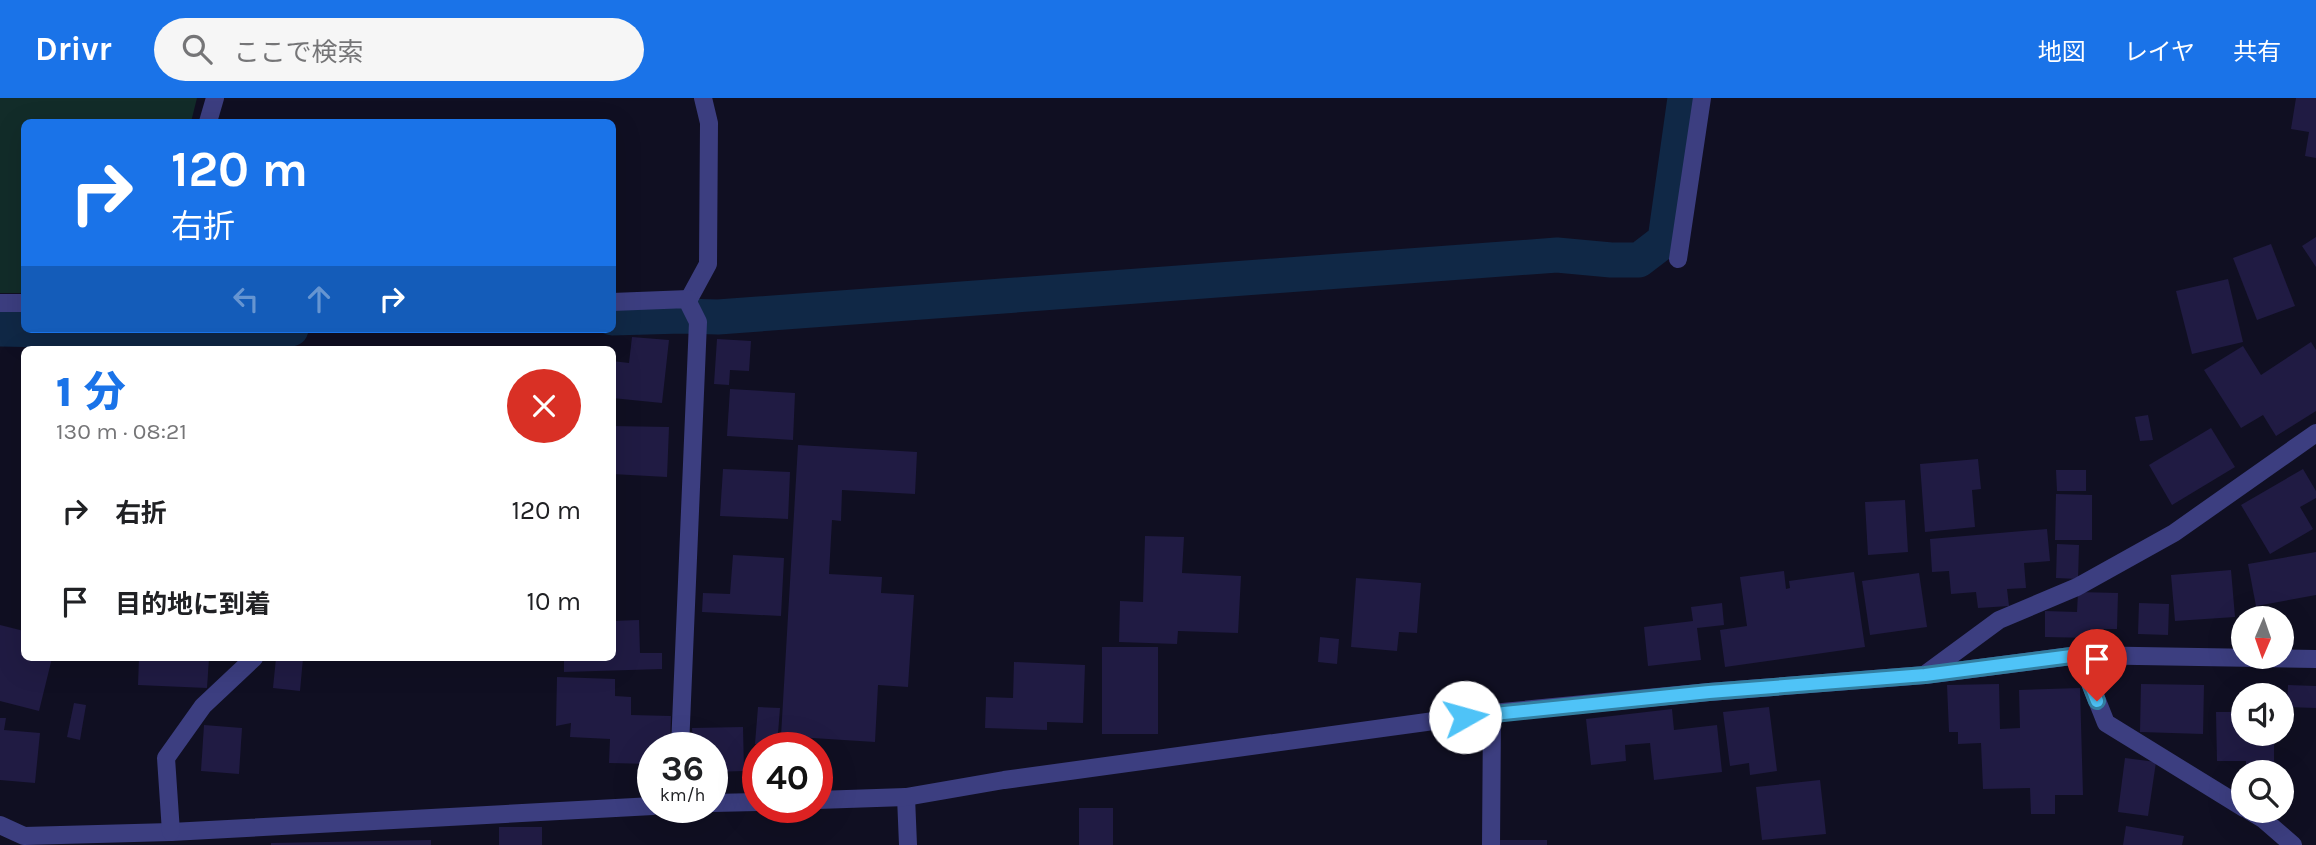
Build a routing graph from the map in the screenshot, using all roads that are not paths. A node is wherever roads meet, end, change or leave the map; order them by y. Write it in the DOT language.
graph roads {
  1 [pos="215,98"];
  2 [pos="703,98"];
  3 [pos="1702,98"];
  4 [pos="209,119"];
  5 [pos="1678,259"];
  6 [pos="616,302"];
  7 [pos="689,302"];
  8 [pos="0,303"];
  9 [pos="21,303"];
  10 [pos="2316,433"];
  11 [pos="2079,655"];
  12 [pos="2316,659"];
  13 [pos="251,661"];
  14 [pos="1925,675"];
  15 [pos="1492,713"];
  16 [pos="681,732"];
  17 [pos="906,797"];
  18 [pos="833,799"];
  19 [pos="2231,800"];
  20 [pos="637,807"];
  21 [pos="2267,823"];
  22 [pos="0,825"];
  23 [pos="171,832"];
  24 [pos="23,841"];
  25 [pos="6,845"];
  26 [pos="908,845"];
  27 [pos="1491,845"];
  28 [pos="2292,845"];
  1 -- 4 [label="street"];
  2 -- 7 [label="street"];
  3 -- 5 [label="street"];
  6 -- 7 [label="street"];
  7 -- 16 [label="street"];
  8 -- 9 [label="street"];
  10 -- 14 [label="street"];
  11 -- 12 [label="street"];
  11 -- 14 [label="street"];
  11 -- 19 [label="street"];
  13 -- 23 [label="street"];
  14 -- 15 [label="street"];
  15 -- 17 [label="street"];
  15 -- 27 [label="street"];
  17 -- 18 [label="street"];
  17 -- 26 [label="street"];
  20 -- 23 [label="street"];
  21 -- 28 [label="street"];
  22 -- 24 [label="street"];
  23 -- 24 [label="street"];
  24 -- 25 [label="street"];
}
